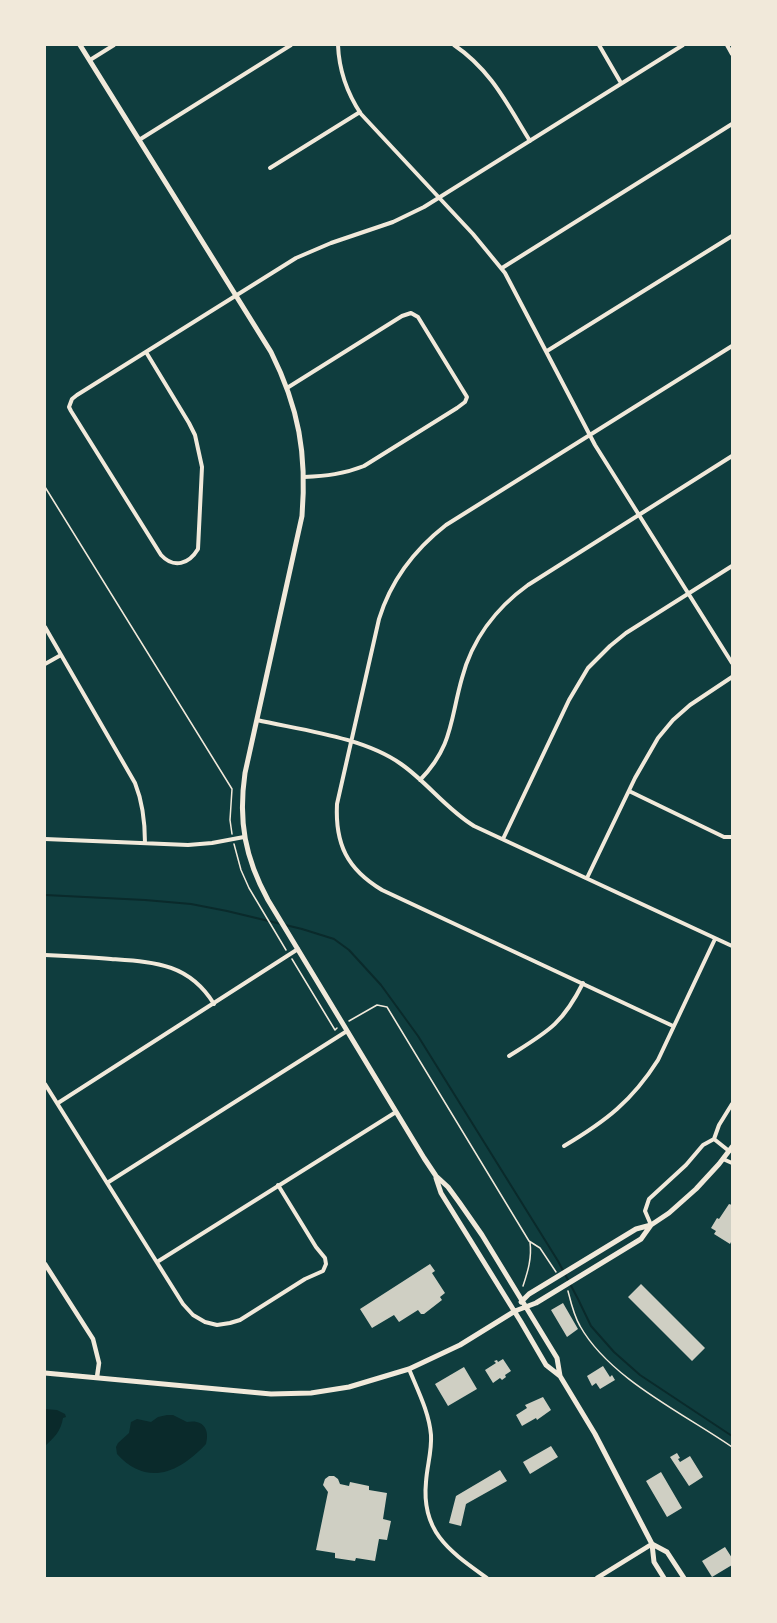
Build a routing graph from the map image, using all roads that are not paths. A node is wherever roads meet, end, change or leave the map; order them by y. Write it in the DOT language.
graph roads {
  1 [pos="80,45"];
  2 [pos="114,45"];
  3 [pos="291,45"];
  4 [pos="338,45"];
  5 [pos="454,45"];
  6 [pos="599,45"];
  7 [pos="682,45"];
  8 [pos="727,45"];
  9 [pos="732,54"];
  10 [pos="90,60"];
  11 [pos="621,83"];
  12 [pos="360,112"];
  13 [pos="732,124"];
  14 [pos="139,140"];
  15 [pos="530,141"];
  16 [pos="270,168"];
  17 [pos="439,197"];
  18 [pos="732,236"];
  19 [pos="502,268"];
  20 [pos="236,296"];
  21 [pos="732,346"];
  22 [pos="146,352"];
  23 [pos="547,352"];
  24 [pos="287,388"];
  25 [pos="590,435"];
  26 [pos="732,456"];
  27 [pos="304,477"];
  28 [pos="639,514"];
  29 [pos="732,566"];
  30 [pos="688,594"];
  31 [pos="45,627"];
  32 [pos="61,655"];
  33 [pos="732,663"];
  34 [pos="45,664"];
  35 [pos="732,677"];
  36 [pos="257,720"];
  37 [pos="350,742"];
  38 [pos="420,780"];
  39 [pos="629,791"];
  40 [pos="244,837"];
  41 [pos="732,837"];
  42 [pos="45,839"];
  43 [pos="503,839"];
  44 [pos="145,843"];
  45 [pos="587,879"];
  46 [pos="715,939"];
  47 [pos="732,946"];
  48 [pos="298,948"];
  49 [pos="45,955"];
  50 [pos="583,983"];
  51 [pos="214,1004"];
  52 [pos="673,1026"];
  53 [pos="347,1030"];
  54 [pos="509,1056"];
  55 [pos="45,1084"];
  56 [pos="58,1103"];
  57 [pos="732,1104"];
  58 [pos="396,1112"];
  59 [pos="714,1139"];
  60 [pos="564,1146"];
  61 [pos="731,1148"];
  62 [pos="723,1159"];
  63 [pos="732,1163"];
  64 [pos="436,1176"];
  65 [pos="107,1183"];
  66 [pos="278,1185"];
  67 [pos="651,1225"];
  68 [pos="157,1262"];
  69 [pos="45,1264"];
  70 [pos="524,1304"];
  71 [pos="515,1311"];
  72 [pos="409,1369"];
  73 [pos="45,1373"];
  74 [pos="560,1376"];
  75 [pos="97,1377"];
  76 [pos="652,1544"];
  77 [pos="487,1578"];
  78 [pos="597,1578"];
  79 [pos="664,1578"];
  80 [pos="684,1578"];
  1 -- 10 [label="main road"];
  2 -- 10 [label="street"];
  3 -- 14 [label="street"];
  4 -- 12 [label="street"];
  5 -- 15 [label="street"];
  6 -- 11 [label="street"];
  7 -- 11 [label="street"];
  8 -- 9 [label="street"];
  10 -- 14 [label="main road"];
  11 -- 15 [label="street"];
  12 -- 16 [label="street"];
  12 -- 17 [label="street"];
  13 -- 19 [label="street"];
  14 -- 20 [label="main road"];
  15 -- 17 [label="street"];
  17 -- 19 [label="street"];
  17 -- 20 [label="street"];
  18 -- 23 [label="street"];
  19 -- 23 [label="street"];
  20 -- 22 [label="street"];
  20 -- 24 [label="main road"];
  21 -- 25 [label="street"];
  22 -- 22 [label="street"];
  23 -- 25 [label="street"];
  24 -- 27 [label="main road"];
  24 -- 27 [label="street"];
  25 -- 28 [label="street"];
  25 -- 37 [label="street"];
  26 -- 28 [label="street"];
  27 -- 36 [label="main road"];
  28 -- 30 [label="street"];
  28 -- 38 [label="street"];
  29 -- 30 [label="street"];
  30 -- 33 [label="street"];
  30 -- 43 [label="street"];
  31 -- 32 [label="street"];
  32 -- 34 [label="street"];
  32 -- 44 [label="street"];
  35 -- 39 [label="street"];
  36 -- 37 [label="street"];
  36 -- 40 [label="main road"];
  37 -- 38 [label="street"];
  37 -- 50 [label="street"];
  38 -- 43 [label="street"];
  39 -- 41 [label="street"];
  39 -- 45 [label="street"];
  40 -- 44 [label="street"];
  40 -- 48 [label="main road"];
  42 -- 44 [label="street"];
  43 -- 45 [label="street"];
  45 -- 46 [label="street"];
  46 -- 47 [label="street"];
  46 -- 52 [label="street"];
  48 -- 51 [label="street"];
  48 -- 53 [label="main road"];
  49 -- 51 [label="street"];
  50 -- 52 [label="street"];
  50 -- 54 [label="street"];
  51 -- 56 [label="street"];
  52 -- 60 [label="street"];
  53 -- 58 [label="main road"];
  53 -- 65 [label="street"];
  55 -- 56 [label="street"];
  56 -- 65 [label="street"];
  57 -- 59 [label="street"];
  58 -- 64 [label="main road"];
  58 -- 66 [label="street"];
  59 -- 61 [label="street"];
  59 -- 67 [label="street"];
  61 -- 62 [label="main road"];
  62 -- 63 [label="street"];
  62 -- 67 [label="main road"];
  64 -- 70 [label="main road"];
  64 -- 71 [label="main road"];
  65 -- 68 [label="street"];
  66 -- 68 [label="street"];
  66 -- 68 [label="street"];
  67 -- 70 [label="main road"];
  67 -- 70 [label="main road"];
  69 -- 75 [label="street"];
  70 -- 71 [label="main road"];
  70 -- 74 [label="main road"];
  71 -- 72 [label="main road"];
  71 -- 74 [label="main road"];
  72 -- 75 [label="main road"];
  72 -- 77 [label="street"];
  73 -- 75 [label="main road"];
  74 -- 76 [label="main road"];
  76 -- 78 [label="street"];
  76 -- 79 [label="main road"];
  76 -- 80 [label="main road"];
}
